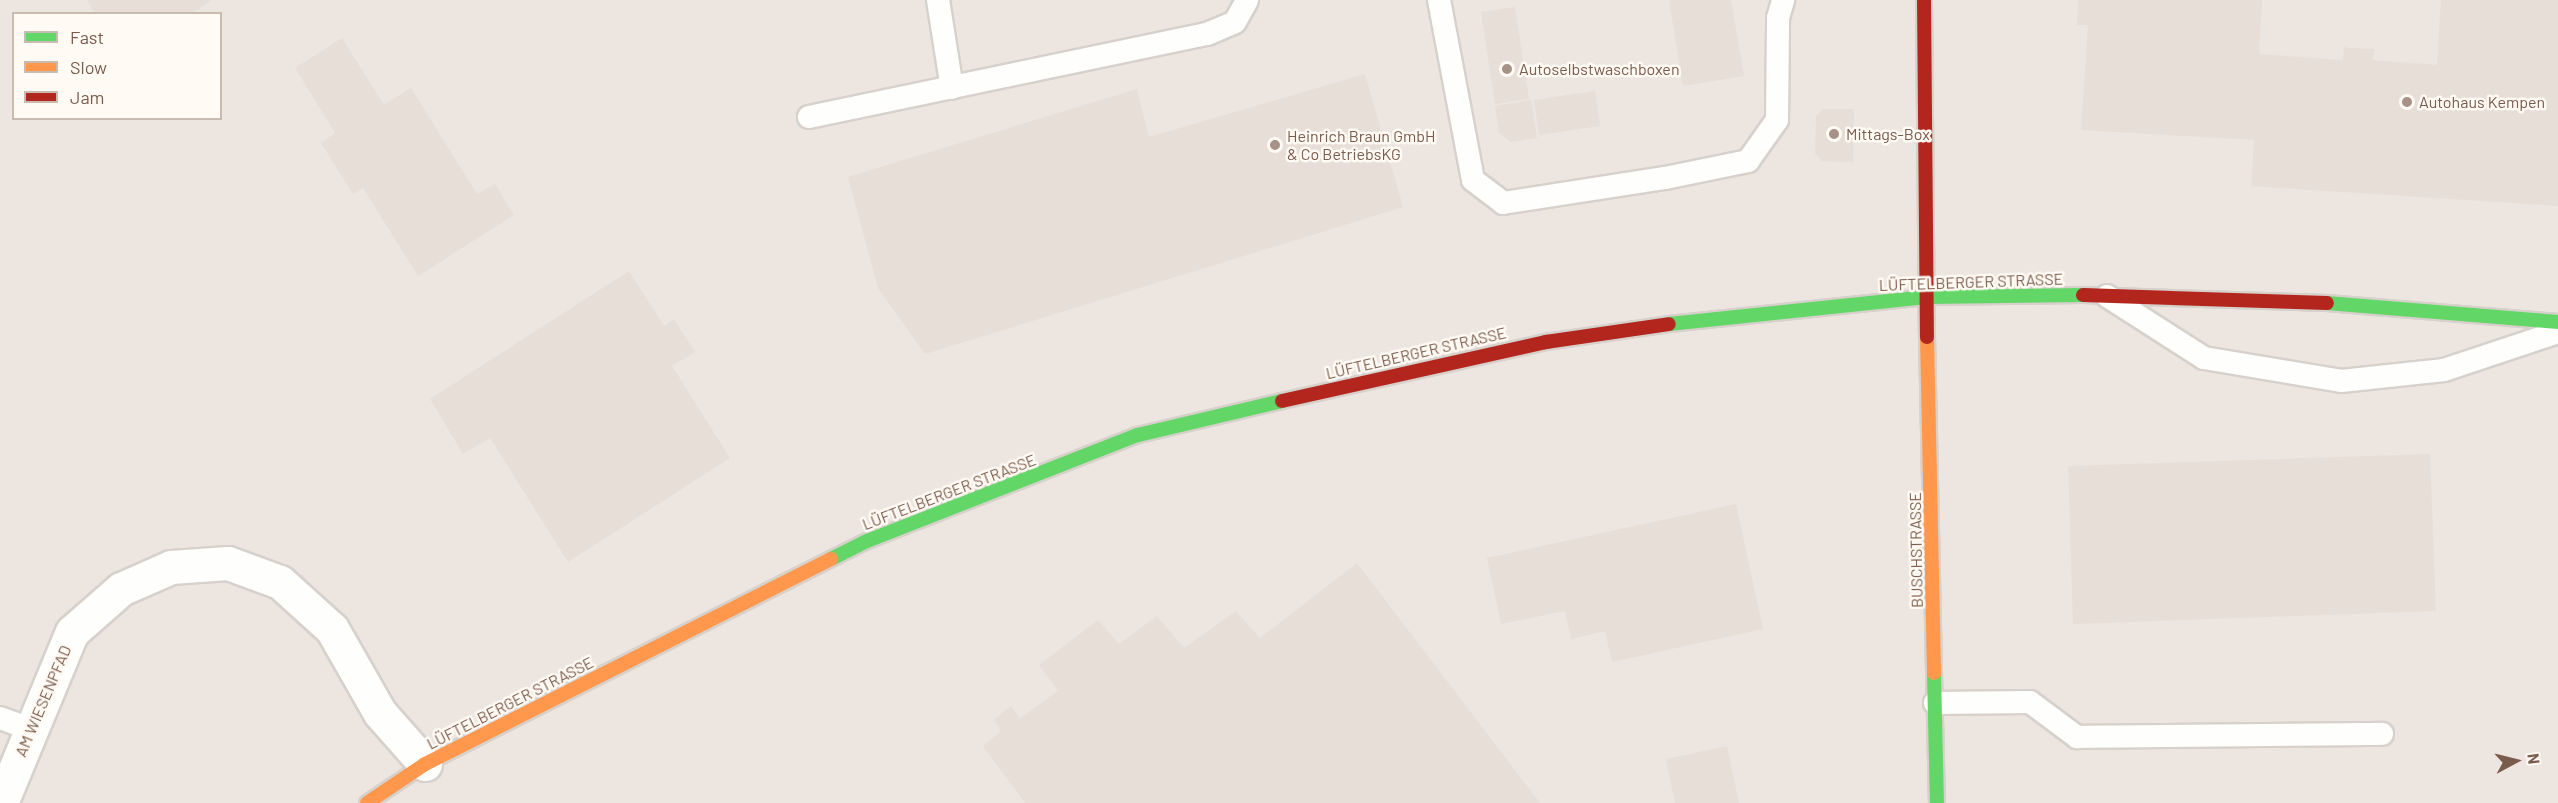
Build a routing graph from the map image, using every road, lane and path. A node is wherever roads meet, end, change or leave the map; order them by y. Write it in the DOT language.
graph roads {
  1 [pos="938,0"];
  2 [pos="1247,0"];
  3 [pos="1440,0"];
  4 [pos="1783,0"];
  5 [pos="1924,0"];
  6 [pos="952,88"];
  7 [pos="809,117"];
  8 [pos="2106,295"];
  9 [pos="1927,297"];
  10 [pos="2558,322"];
  11 [pos="2558,332"];
  12 [pos="1935,703"];
  13 [pos="15,723"];
  14 [pos="2382,734"];
  15 [pos="426,765"];
  16 [pos="1,800"];
  17 [pos="367,803"];
  18 [pos="1937,803"];
  1 -- 6 [label="lane"];
  2 -- 6 [label="lane"];
  3 -- 4 [label="lane"];
  5 -- 9 [label="main road, BUSCHSTRASSE"];
  6 -- 7 [label="lane"];
  8 -- 9 [label="main road, LÜFTELBERGER STRASSE"];
  8 -- 10 [label="main road, LÜFTELBERGER STRASSE"];
  8 -- 11 [label="lane"];
  9 -- 12 [label="main road, BUSCHSTRASSE"];
  9 -- 15 [label="main road, LÜFTELBERGER STRASSE"];
  12 -- 14 [label="lane"];
  12 -- 18 [label="main road, BUSCHSTRASSE"];
  13 -- 15 [label="street, AM WIESENPFAD"];
  13 -- 16 [label="street, AM WIESENPFAD"];
  15 -- 17 [label="main road, LÜFTELBERGER STRASSE"];
}
